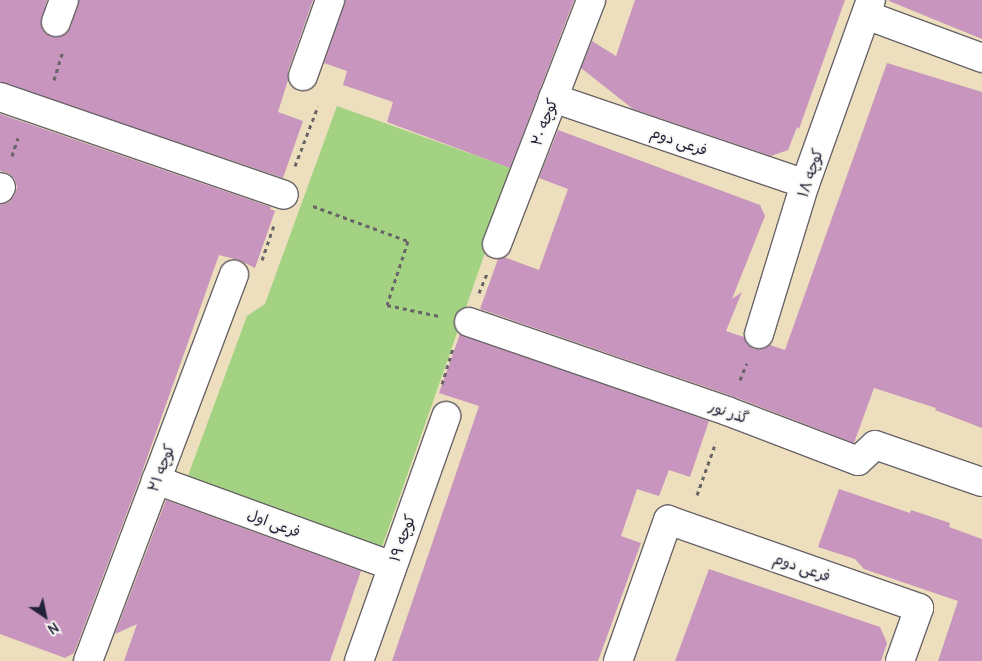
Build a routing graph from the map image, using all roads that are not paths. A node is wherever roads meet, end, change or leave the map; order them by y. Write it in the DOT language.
graph roads {
  1 [pos="330,0"];
  2 [pos="591,0"];
  3 [pos="868,7"];
  4 [pos="982,58"];
  5 [pos="304,76"];
  6 [pos="0,97"];
  7 [pos="553,98"];
  8 [pos="805,184"];
  9 [pos="284,195"];
  10 [pos="497,244"];
  11 [pos="234,275"];
  12 [pos="469,322"];
  13 [pos="759,334"];
  14 [pos="446,416"];
  15 [pos="156,480"];
  16 [pos="982,482"];
  17 [pos="392,566"];
  18 [pos="88,661"];
  19 [pos="359,661"];
  20 [pos="618,661"];
  21 [pos="900,661"];
  1 -- 5 [label="street"];
  2 -- 7 [label="street, کوچه ۲۰"];
  3 -- 4 [label="street"];
  3 -- 8 [label="street, کوچه ۱۸"];
  6 -- 9 [label="street"];
  7 -- 8 [label="street, فرعی دوم"];
  7 -- 10 [label="street, کوچه ۲۰"];
  8 -- 13 [label="street, کوچه ۱۸"];
  11 -- 15 [label="street, کوچه ۲۱"];
  12 -- 16 [label="street, گذر نور"];
  14 -- 17 [label="street, کوچه ۱۹"];
  15 -- 17 [label="street, فرعی اول"];
  15 -- 18 [label="street, کوچه ۲۱"];
  17 -- 19 [label="street, کوچه ۱۹"];
  20 -- 21 [label="street, فرعی دوم"];
}
